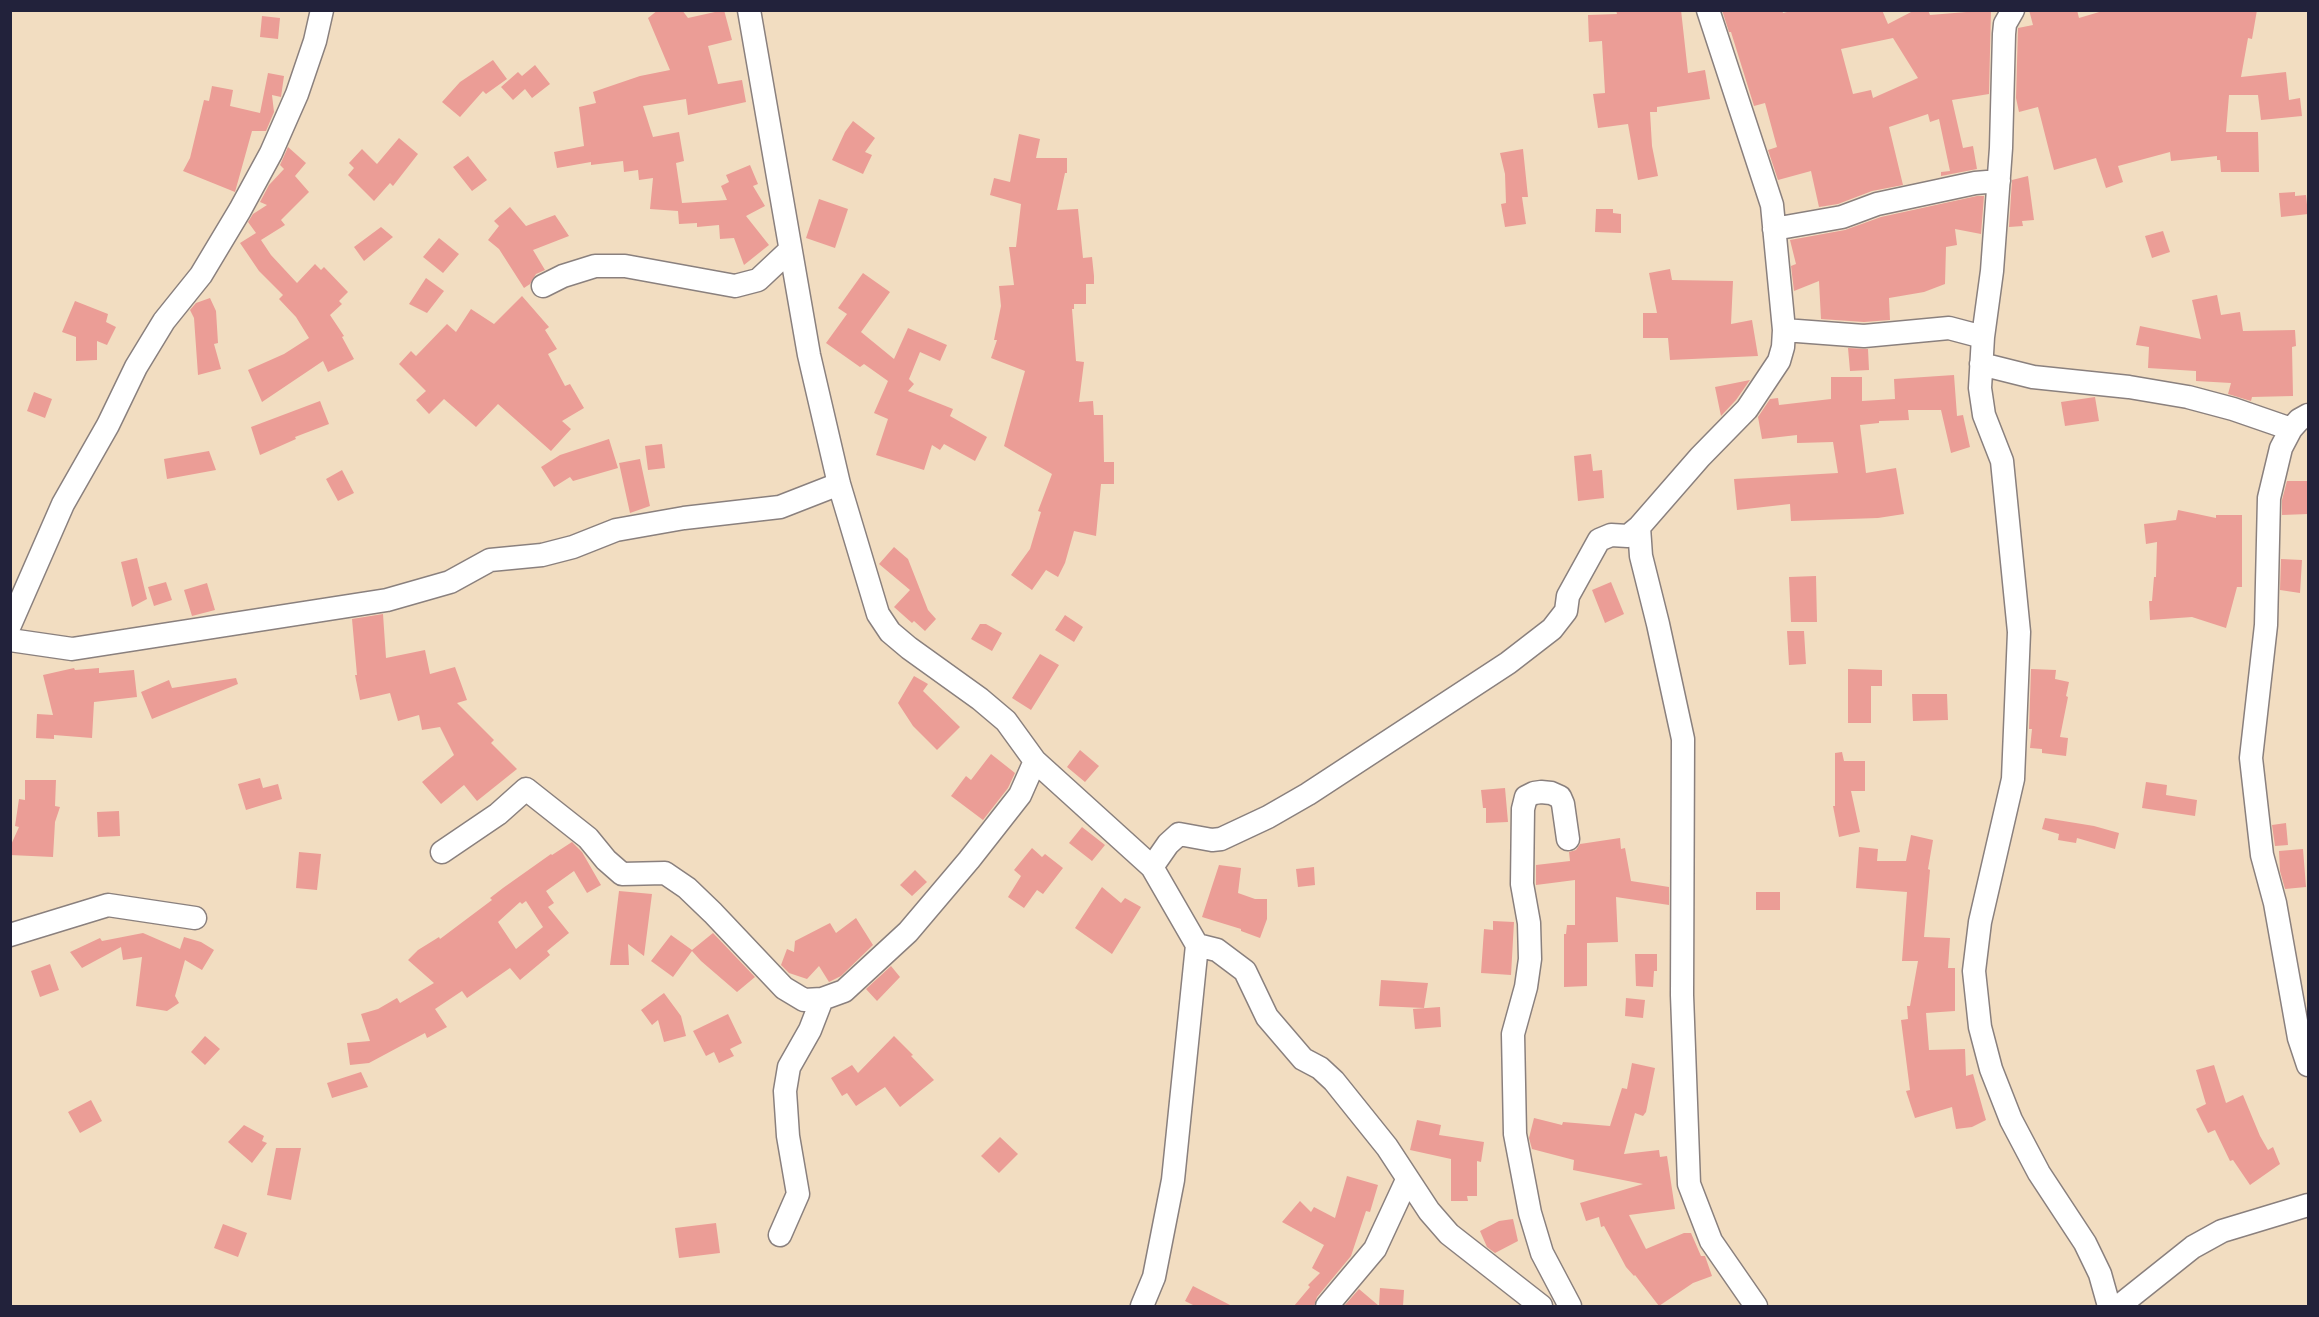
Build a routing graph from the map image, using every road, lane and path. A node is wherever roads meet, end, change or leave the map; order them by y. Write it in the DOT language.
graph roads {
  1 [pos="322,10"];
  2 [pos="749,10"];
  3 [pos="1708,10"];
  4 [pos="2013,10"];
  5 [pos="1999,181"];
  6 [pos="1774,229"];
  7 [pos="790,250"];
  8 [pos="543,286"];
  9 [pos="1784,330"];
  10 [pos="1983,337"];
  11 [pos="1981,364"];
  12 [pos="2300,422"];
  13 [pos="839,484"];
  14 [pos="1639,527"];
  15 [pos="10,625"];
  16 [pos="10,640"];
  17 [pos="1035,761"];
  18 [pos="1568,839"];
  19 [pos="442,852"];
  20 [pos="1152,867"];
  21 [pos="195,918"];
  22 [pos="10,935"];
  23 [pos="1197,945"];
  24 [pos="822,999"];
  25 [pos="2308,1065"];
  26 [pos="1407,1180"];
  27 [pos="2308,1205"];
  28 [pos="780,1235"];
  29 [pos="1142,1306"];
  30 [pos="1327,1306"];
  31 [pos="1541,1306"];
  32 [pos="1570,1306"];
  33 [pos="1756,1306"];
  34 [pos="2109,1306"];
  35 [pos="2119,1306"];
  1 -- 15 [label="street"];
  2 -- 7 [label="street"];
  3 -- 6 [label="street"];
  4 -- 5 [label="street"];
  5 -- 6 [label="street"];
  5 -- 10 [label="street"];
  6 -- 9 [label="street"];
  7 -- 8 [label="street"];
  7 -- 13 [label="street"];
  9 -- 10 [label="street"];
  9 -- 14 [label="street"];
  10 -- 11 [label="street"];
  11 -- 12 [label="street"];
  11 -- 34 [label="street"];
  12 -- 25 [label="street"];
  13 -- 16 [label="street"];
  13 -- 17 [label="street"];
  14 -- 20 [label="street"];
  14 -- 33 [label="street"];
  17 -- 20 [label="street"];
  17 -- 24 [label="street"];
  18 -- 32 [label="street"];
  19 -- 24 [label="street"];
  20 -- 23 [label="street"];
  21 -- 22 [label="street"];
  23 -- 26 [label="street"];
  23 -- 29 [label="street"];
  24 -- 28 [label="street"];
  26 -- 30 [label="street"];
  26 -- 31 [label="street"];
  27 -- 35 [label="street"];
}
